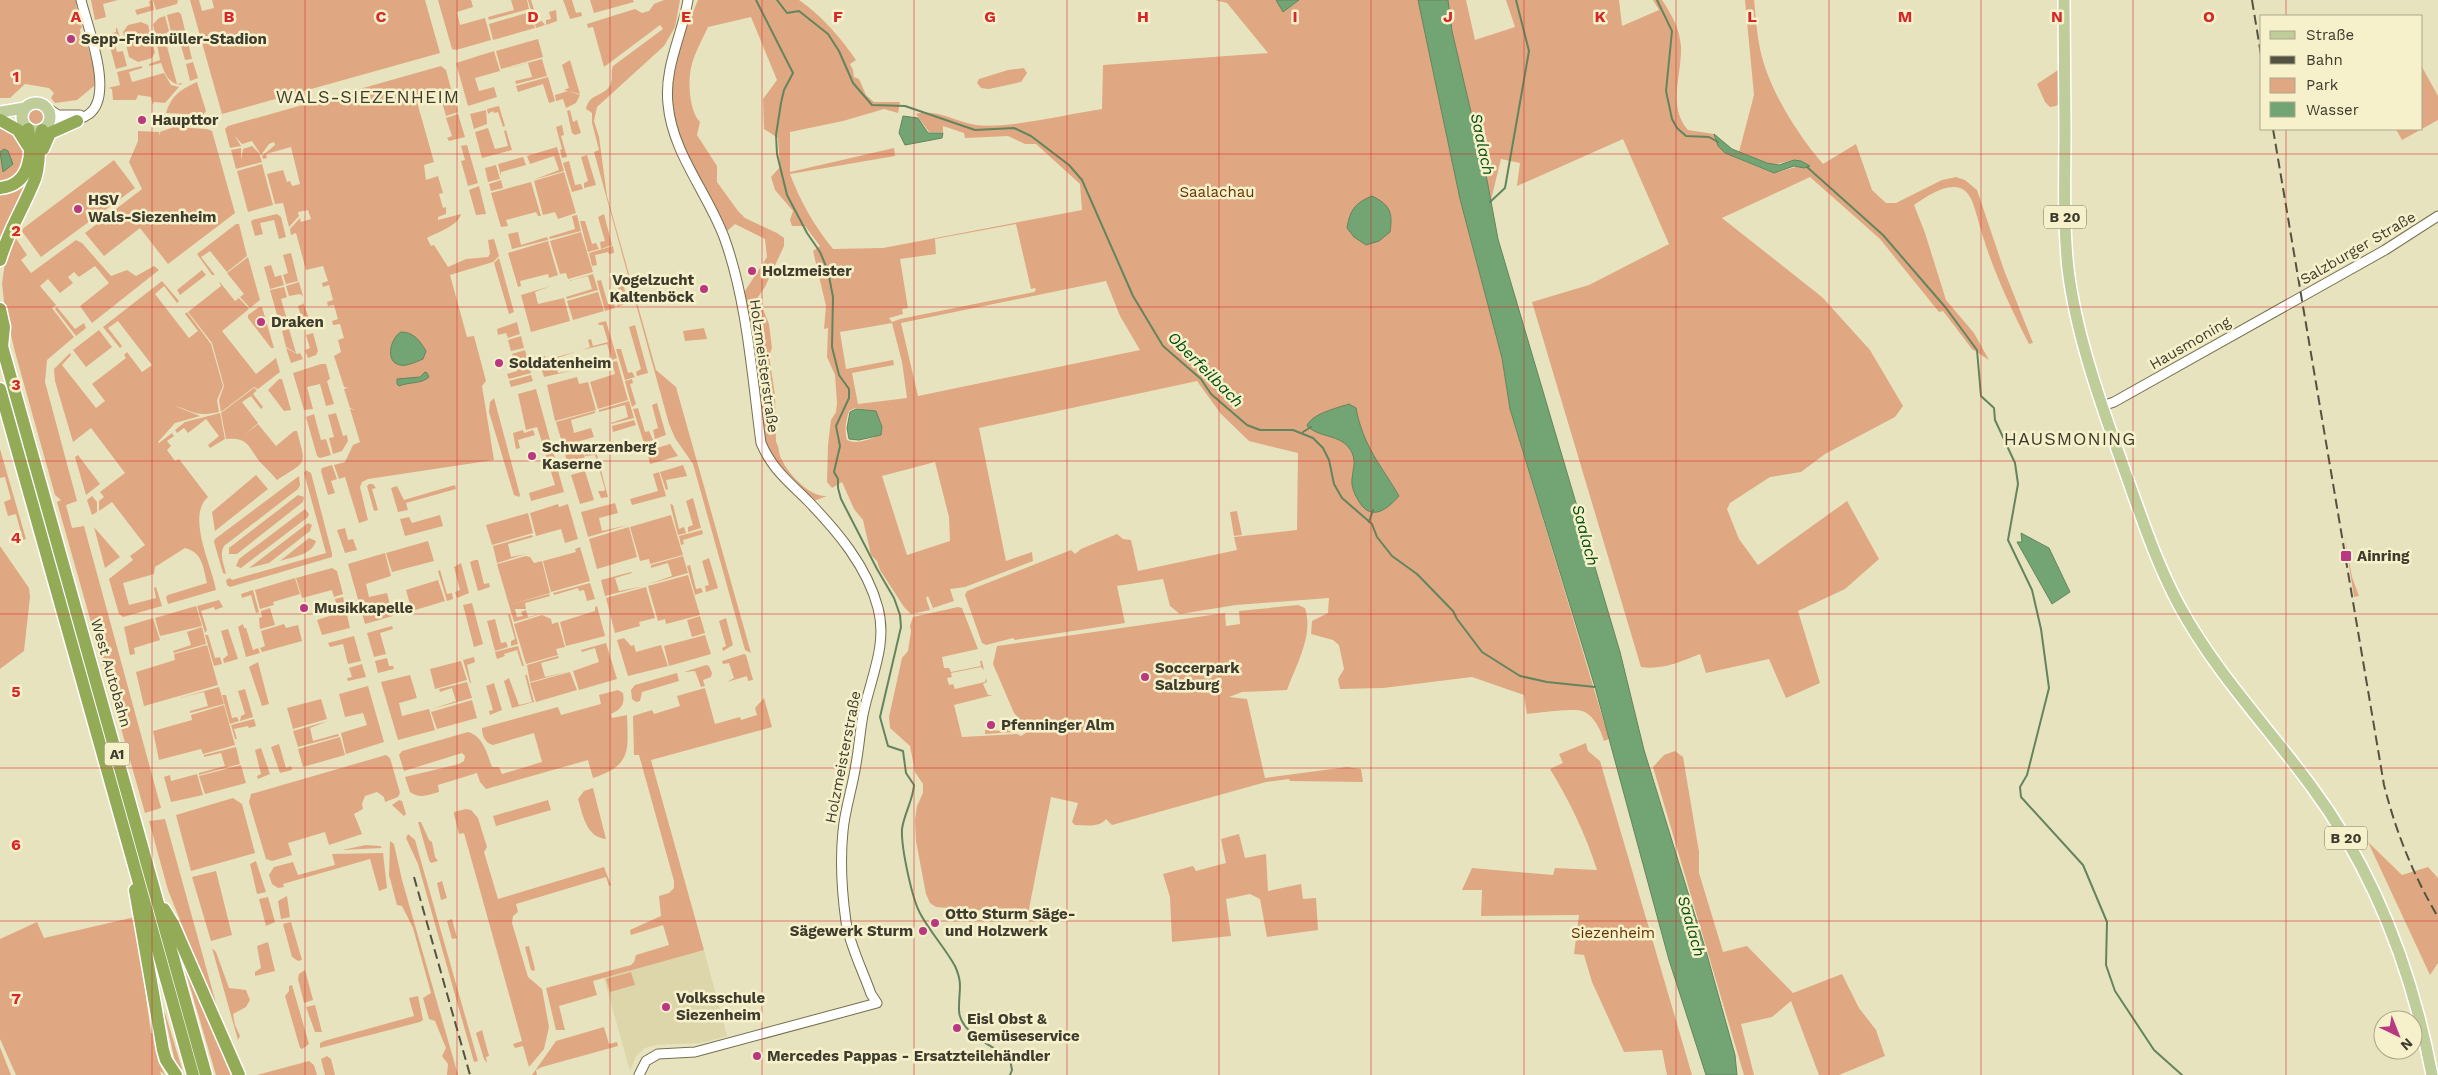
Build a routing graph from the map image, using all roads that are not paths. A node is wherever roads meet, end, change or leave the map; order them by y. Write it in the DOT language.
graph roads {
  1 [pos="81,0"];
  2 [pos="688,0"];
  3 [pos="2064,0"];
  4 [pos="25,108"];
  5 [pos="49,109"];
  6 [pos="0,112"];
  7 [pos="0,118"];
  8 [pos="81,119"];
  9 [pos="27,127"];
  10 [pos="44,129"];
  11 [pos="35,158"];
  12 [pos="0,188"];
  13 [pos="2438,216"];
  14 [pos="0,260"];
  15 [pos="2290,302"];
  16 [pos="0,309"];
  17 [pos="1,343"];
  18 [pos="0,389"];
  19 [pos="2102,406"];
  20 [pos="135,870"];
  21 [pos="156,896"];
  22 [pos="193,1074"];
  23 [pos="176,1075"];
  24 [pos="206,1075"];
  25 [pos="239,1075"];
  26 [pos="640,1075"];
  27 [pos="2432,1075"];
  1 -- 8 [label="street"];
  2 -- 26 [label="street, Holzmeisterstraße"];
  3 -- 19 [label="main road, B 20"];
  4 -- 5 [label="main road"];
  4 -- 6 [label="main road"];
  4 -- 9 [label="main road"];
  5 -- 8 [label="street"];
  5 -- 10 [label="main road"];
  7 -- 9 [label="main road"];
  7 -- 11 [label="highway"];
  8 -- 10 [label="street"];
  8 -- 11 [label="highway"];
  9 -- 10 [label="main road"];
  9 -- 11 [label="highway"];
  10 -- 11 [label="highway"];
  11 -- 12 [label="highway"];
  11 -- 14 [label="highway"];
  13 -- 15 [label="street, Salzburger Straße"];
  15 -- 19 [label="street, Hausmoning"];
  16 -- 17 [label="highway, West Autobahn"];
  17 -- 21 [label="highway, West Autobahn / A1"];
  18 -- 20 [label="highway, West Autobahn / A1"];
  19 -- 27 [label="main road, B 20"];
  20 -- 22 [label="highway, West Autobahn / A1"];
  20 -- 23 [label="highway"];
  21 -- 24 [label="highway, West Autobahn / A1"];
  21 -- 25 [label="highway"];
}
